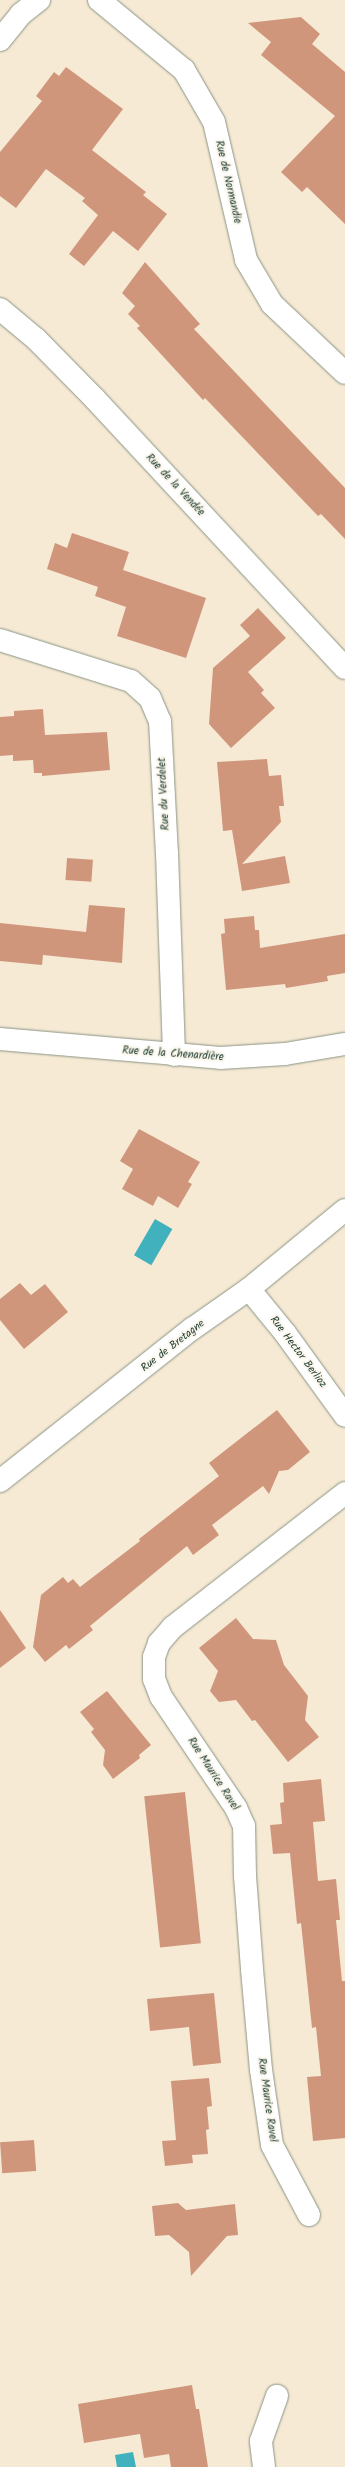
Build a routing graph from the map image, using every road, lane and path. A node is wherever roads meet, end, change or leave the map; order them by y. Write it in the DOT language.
graph roads {
  1 [pos="39,0"];
  2 [pos="99,0"];
  3 [pos="0,40"];
  4 [pos="0,309"];
  5 [pos="345,374"];
  6 [pos="0,640"];
  7 [pos="345,668"];
  8 [pos="0,1039"];
  9 [pos="345,1044"];
  10 [pos="174,1055"];
  11 [pos="345,1210"];
  12 [pos="249,1289"];
  13 [pos="345,1416"];
  14 [pos="0,1481"];
  15 [pos="345,1493"];
  16 [pos="309,2215"];
  17 [pos="277,2396"];
  18 [pos="264,2467"];
  1 -- 3 [label="street"];
  2 -- 5 [label="street, Rue de Normandie"];
  4 -- 7 [label="street, Rue de la Vendée"];
  6 -- 10 [label="street, Rue du Verdelet"];
  8 -- 10 [label="street, Rue de la Chenardière"];
  9 -- 10 [label="street, Rue de la Chenardière"];
  11 -- 12 [label="street, Rue de Bretagne"];
  12 -- 13 [label="street, Rue Hector Berlioz"];
  12 -- 14 [label="street, Rue de Bretagne"];
  15 -- 16 [label="street, Rue Maurice Ravel"];
  17 -- 18 [label="street"];
}
